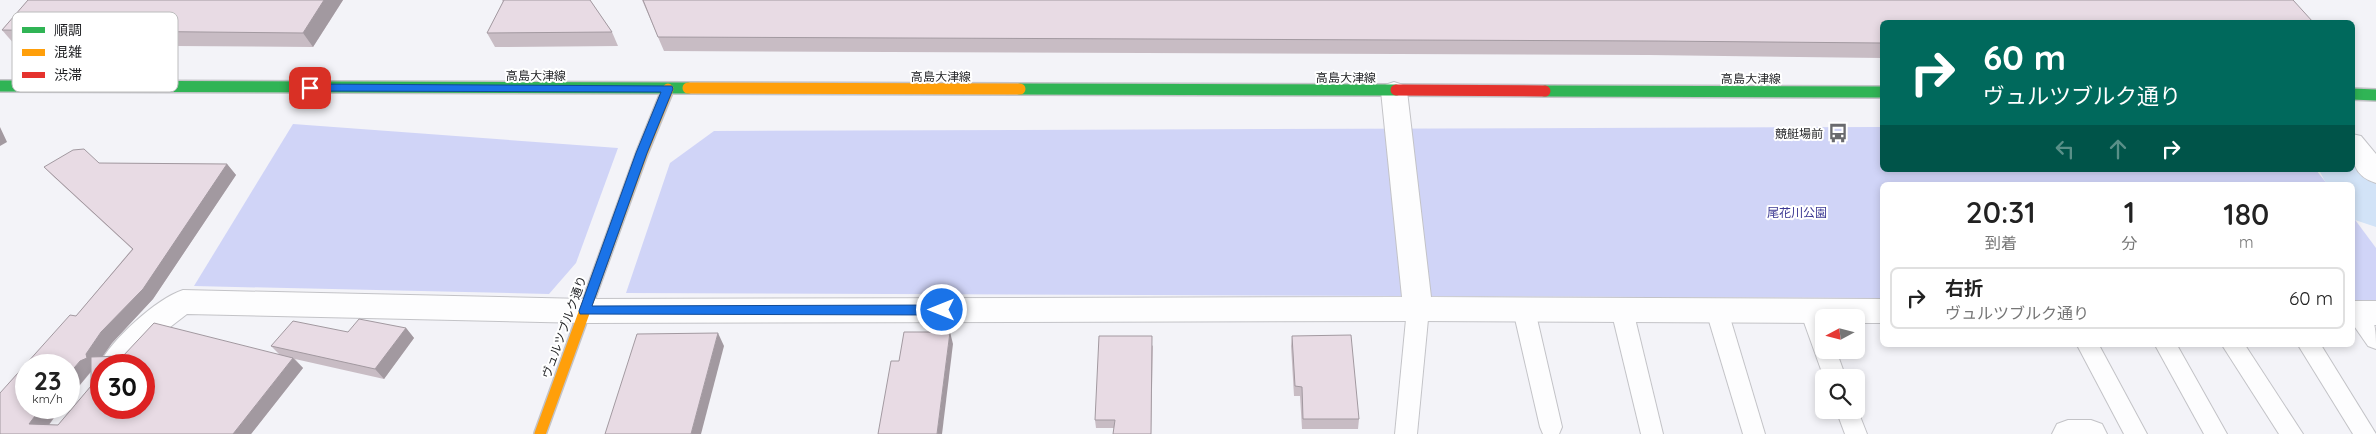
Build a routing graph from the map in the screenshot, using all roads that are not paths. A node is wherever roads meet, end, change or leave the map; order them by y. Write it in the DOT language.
graph roads {
  1 [pos="178,87"];
  2 [pos="668,89"];
  3 [pos="1394,91"];
  4 [pos="1880,92"];
  5 [pos="2355,94"];
  6 [pos="2376,95"];
  7 [pos="2355,147"];
  8 [pos="2376,173"];
  9 [pos="1418,309"];
  10 [pos="1524,310"];
  11 [pos="1622,310"];
  12 [pos="585,311"];
  13 [pos="1716,311"];
  14 [pos="1811,311"];
  15 [pos="1880,311"];
  16 [pos="2362,313"];
  17 [pos="1815,322"];
  18 [pos="2376,340"];
  19 [pos="2089,347"];
  20 [pos="2167,347"];
  21 [pos="2234,347"];
  22 [pos="2309,347"];
  23 [pos="125,354"];
  24 [pos="1850,419"];
  25 [pos="1551,428"];
  26 [pos="540,434"];
  27 [pos="1406,434"];
  28 [pos="1652,434"];
  29 [pos="1754,434"];
  30 [pos="1856,434"];
  31 [pos="2068,434"];
  32 [pos="2091,434"];
  33 [pos="2136,434"];
  34 [pos="2216,434"];
  35 [pos="2292,434"];
  36 [pos="2365,434"];
  1 -- 2 [label="main road, 高島大津線"];
  2 -- 3 [label="main road, 高島大津線"];
  2 -- 12 [label="main road, ヴュルツブルク通り"];
  3 -- 4 [label="main road, 高島大津線"];
  3 -- 9 [label="street"];
  5 -- 6 [label="main road"];
  7 -- 8 [label="street"];
  9 -- 10 [label="street"];
  9 -- 12 [label="street"];
  9 -- 27 [label="lane"];
  10 -- 11 [label="street"];
  10 -- 25 [label="lane"];
  11 -- 13 [label="street"];
  11 -- 28 [label="lane"];
  12 -- 23 [label="street"];
  12 -- 26 [label="main road, ヴュルツブルク通り"];
  13 -- 14 [label="street"];
  13 -- 29 [label="lane"];
  14 -- 15 [label="street"];
  14 -- 17 [label="lane"];
  16 -- 18 [label="lane"];
  19 -- 33 [label="lane"];
  20 -- 34 [label="lane"];
  21 -- 35 [label="lane"];
  22 -- 36 [label="lane"];
  24 -- 30 [label="lane"];
  31 -- 32 [label="street"];
}
